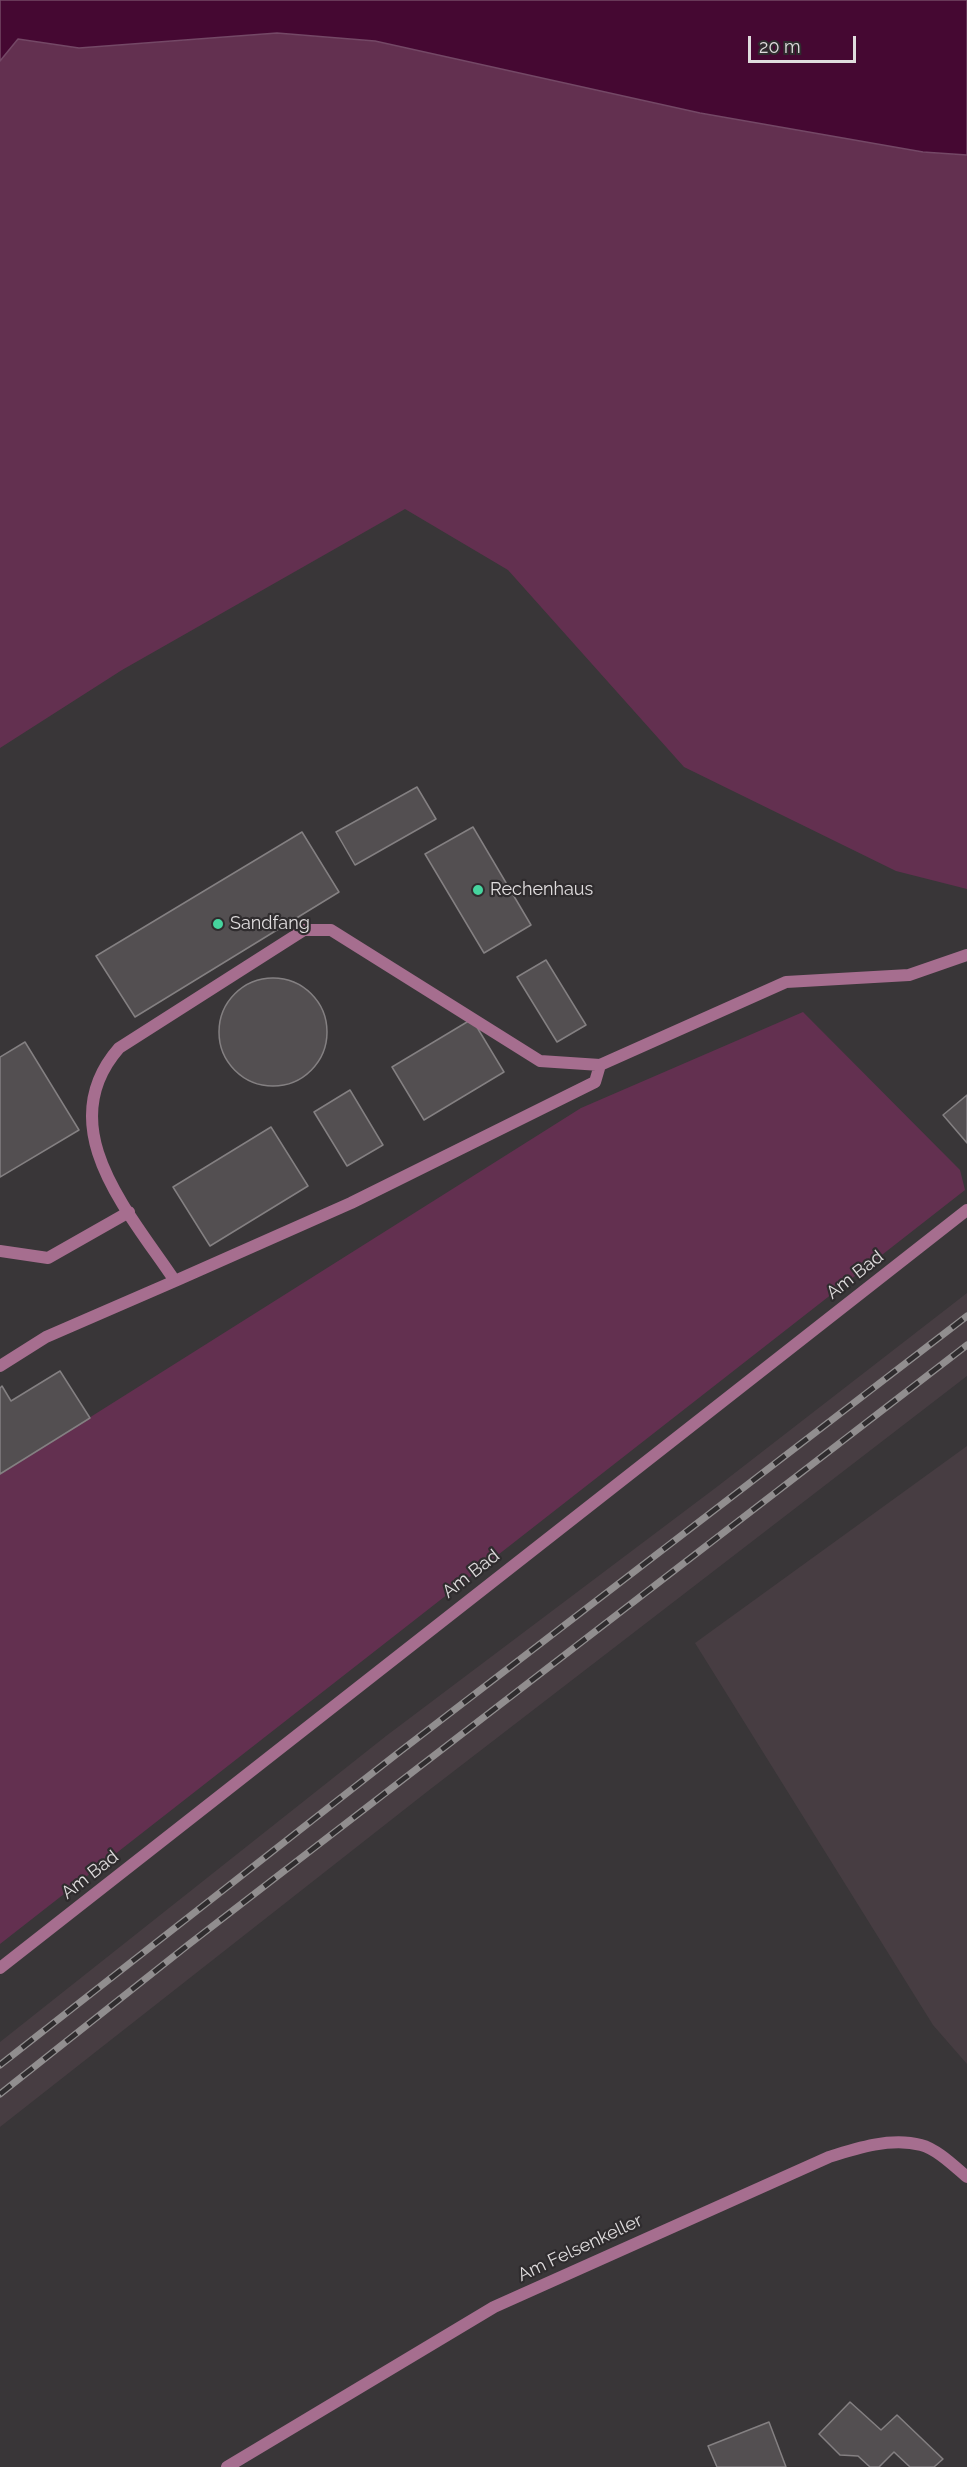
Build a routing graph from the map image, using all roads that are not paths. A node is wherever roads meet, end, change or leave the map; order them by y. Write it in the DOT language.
graph roads {
  1 [pos="967,955"];
  2 [pos="600,1065"];
  3 [pos="967,1210"];
  4 [pos="129,1212"];
  5 [pos="0,1251"];
  6 [pos="175,1281"];
  7 [pos="0,1366"];
  8 [pos="0,1968"];
  9 [pos="967,2177"];
  10 [pos="227,2467"];
  1 -- 2 [label="street"];
  2 -- 4 [label="street"];
  2 -- 6 [label="street"];
  3 -- 8 [label="street, Am Bad"];
  4 -- 5 [label="street"];
  4 -- 6 [label="street"];
  6 -- 7 [label="street"];
  9 -- 10 [label="street, Am Felsenkeller"];
}
